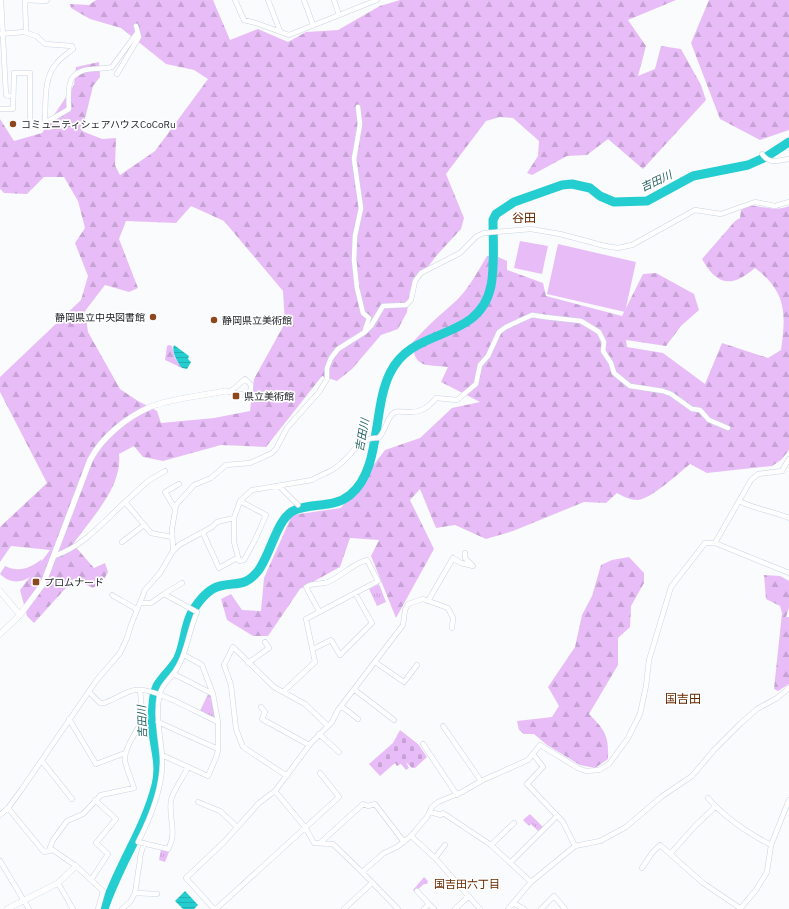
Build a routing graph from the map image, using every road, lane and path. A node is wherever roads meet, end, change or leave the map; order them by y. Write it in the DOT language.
graph roads {
  1 [pos="1,0"];
  2 [pos="25,0"];
  3 [pos="48,0"];
  4 [pos="235,0"];
  5 [pos="268,0"];
  6 [pos="304,0"];
  7 [pos="334,0"];
  8 [pos="377,0"];
  9 [pos="364,2"];
  10 [pos="339,15"];
  11 [pos="314,25"];
  12 [pos="136,26"];
  13 [pos="24,32"];
  14 [pos="280,32"];
  15 [pos="137,33"];
  16 [pos="1,34"];
  17 [pos="2,47"];
  18 [pos="118,74"];
  19 [pos="9,96"];
  20 [pos="358,107"];
  21 [pos="0,109"];
  22 [pos="45,123"];
  23 [pos="762,154"];
  24 [pos="789,159"];
  25 [pos="789,202"];
  26 [pos="365,332"];
  27 [pos="228,392"];
  28 [pos="728,428"];
  29 [pos="789,459"];
  30 [pos="788,466"];
  31 [pos="165,472"];
  32 [pos="179,484"];
  33 [pos="279,486"];
  34 [pos="240,501"];
  35 [pos="739,501"];
  36 [pos="125,502"];
  37 [pos="298,505"];
  38 [pos="174,507"];
  39 [pos="234,518"];
  40 [pos="789,518"];
  41 [pos="144,525"];
  42 [pos="202,533"];
  43 [pos="172,537"];
  44 [pos="122,542"];
  45 [pos="715,543"];
  46 [pos="173,551"];
  47 [pos="465,553"];
  48 [pos="54,556"];
  49 [pos="237,558"];
  50 [pos="789,573"];
  51 [pos="182,583"];
  52 [pos="0,591"];
  53 [pos="355,593"];
  54 [pos="164,594"];
  55 [pos="112,595"];
  56 [pos="428,601"];
  57 [pos="140,603"];
  58 [pos="137,610"];
  59 [pos="319,612"];
  60 [pos="20,615"];
  61 [pos="452,628"];
  62 [pos="0,634"];
  63 [pos="265,642"];
  64 [pos="313,648"];
  65 [pos="184,655"];
  66 [pos="375,662"];
  67 [pos="248,664"];
  68 [pos="417,665"];
  69 [pos="174,674"];
  70 [pos="789,688"];
  71 [pos="140,690"];
  72 [pos="355,690"];
  73 [pos="89,692"];
  74 [pos="282,692"];
  75 [pos="213,694"];
  76 [pos="160,695"];
  77 [pos="341,706"];
  78 [pos="261,707"];
  79 [pos="69,719"];
  80 [pos="358,719"];
  81 [pos="394,720"];
  82 [pos="158,722"];
  83 [pos="218,722"];
  84 [pos="328,726"];
  85 [pos="443,726"];
  86 [pos="319,734"];
  87 [pos="423,744"];
  88 [pos="309,745"];
  89 [pos="218,749"];
  90 [pos="339,752"];
  91 [pos="125,753"];
  92 [pos="533,754"];
  93 [pos="162,755"];
  94 [pos="42,762"];
  95 [pos="188,767"];
  96 [pos="320,773"];
  97 [pos="287,776"];
  98 [pos="481,781"];
  99 [pos="275,791"];
  100 [pos="457,795"];
  101 [pos="708,798"];
  102 [pos="72,799"];
  103 [pos="95,800"];
  104 [pos="789,800"];
  105 [pos="198,802"];
  106 [pos="716,807"];
  107 [pos="8,808"];
  108 [pos="430,812"];
  109 [pos="0,815"];
  110 [pos="557,816"];
  111 [pos="514,823"];
  112 [pos="237,827"];
  113 [pos="305,827"];
  114 [pos="410,836"];
  115 [pos="404,842"];
  116 [pos="144,843"];
  117 [pos="320,843"];
  118 [pos="445,845"];
  119 [pos="491,845"];
  120 [pos="771,845"];
  121 [pos="575,846"];
  122 [pos="50,850"];
  123 [pos="670,853"];
  124 [pos="435,858"];
  125 [pos="0,861"];
  126 [pos="510,863"];
  127 [pos="76,866"];
  128 [pos="642,868"];
  129 [pos="362,872"];
  130 [pos="91,880"];
  131 [pos="531,882"];
  132 [pos="58,883"];
  133 [pos="372,883"];
  134 [pos="417,891"];
  135 [pos="135,893"];
  136 [pos="158,894"];
  137 [pos="469,896"];
  138 [pos="24,900"];
  139 [pos="513,903"];
  140 [pos="430,904"];
  141 [pos="7,909"];
  142 [pos="29,909"];
  143 [pos="73,909"];
  144 [pos="98,909"];
  145 [pos="122,909"];
  146 [pos="215,909"];
  147 [pos="344,909"];
  148 [pos="398,909"];
  149 [pos="424,909"];
  150 [pos="434,909"];
  151 [pos="455,909"];
  152 [pos="480,909"];
  153 [pos="508,909"];
  154 [pos="524,909"];
  155 [pos="541,909"];
  156 [pos="565,909"];
  157 [pos="740,909"];
  1 -- 16 [label="street"];
  2 -- 3 [label="street"];
  2 -- 13 [label="street"];
  4 -- 14 [label="street"];
  5 -- 14 [label="street"];
  6 -- 11 [label="street"];
  7 -- 10 [label="street"];
  8 -- 9 [label="street"];
  9 -- 10 [label="street"];
  10 -- 11 [label="street"];
  11 -- 14 [label="street"];
  12 -- 15 [label="street"];
  13 -- 16 [label="street"];
  13 -- 22 [label="street"];
  15 -- 18 [label="street"];
  15 -- 22 [label="street"];
  16 -- 17 [label="street"];
  17 -- 19 [label="street"];
  20 -- 26 [label="street"];
  21 -- 22 [label="street"];
  23 -- 24 [label="street"];
  25 -- 26 [label="street"];
  26 -- 38 [label="street"];
  27 -- 27 [label="street"];
  27 -- 48 [label="street"];
  28 -- 33 [label="street"];
  29 -- 30 [label="street"];
  30 -- 35 [label="street"];
  31 -- 36 [label="street"];
  32 -- 38 [label="street"];
  33 -- 34 [label="street"];
  33 -- 37 [label="street"];
  34 -- 39 [label="street"];
  34 -- 49 [label="street"];
  35 -- 40 [label="street"];
  35 -- 45 [label="street"];
  36 -- 41 [label="street"];
  36 -- 48 [label="street"];
  38 -- 43 [label="street"];
  39 -- 42 [label="street"];
  39 -- 49 [label="street"];
  41 -- 43 [label="street"];
  41 -- 44 [label="street"];
  42 -- 46 [label="street"];
  42 -- 49 [label="street"];
  43 -- 46 [label="street"];
  45 -- 50 [label="street"];
  45 -- 92 [label="street"];
  46 -- 57 [label="street"];
  47 -- 56 [label="street"];
  48 -- 60 [label="street"];
  51 -- 54 [label="street"];
  52 -- 60 [label="street"];
  53 -- 59 [label="street"];
  53 -- 59 [label="street"];
  53 -- 64 [label="street"];
  54 -- 57 [label="street"];
  54 -- 65 [label="street"];
  55 -- 58 [label="street"];
  56 -- 61 [label="street"];
  56 -- 66 [label="street"];
  57 -- 58 [label="street"];
  58 -- 73 [label="street"];
  59 -- 64 [label="street"];
  60 -- 62 [label="street"];
  63 -- 67 [label="street"];
  64 -- 74 [label="street"];
  65 -- 69 [label="street"];
  65 -- 75 [label="street"];
  66 -- 68 [label="street"];
  66 -- 72 [label="street"];
  67 -- 74 [label="street"];
  67 -- 97 [label="street"];
  69 -- 75 [label="street"];
  69 -- 76 [label="street"];
  70 -- 121 [label="street"];
  71 -- 73 [label="street"];
  71 -- 76 [label="street"];
  71 -- 91 [label="street"];
  72 -- 77 [label="street"];
  72 -- 81 [label="street"];
  73 -- 79 [label="street"];
  74 -- 84 [label="street"];
  75 -- 83 [label="street"];
  76 -- 82 [label="street"];
  76 -- 83 [label="street"];
  77 -- 80 [label="street"];
  77 -- 84 [label="street"];
  78 -- 88 [label="street"];
  79 -- 91 [label="street"];
  79 -- 94 [label="street"];
  82 -- 89 [label="street"];
  82 -- 93 [label="street"];
  83 -- 89 [label="street"];
  84 -- 86 [label="street"];
  85 -- 98 [label="street"];
  86 -- 88 [label="street"];
  86 -- 90 [label="street"];
  87 -- 100 [label="street"];
  88 -- 97 [label="street"];
  89 -- 95 [label="street"];
  91 -- 103 [label="street"];
  92 -- 98 [label="street"];
  92 -- 110 [label="street"];
  93 -- 95 [label="street"];
  93 -- 116 [label="street"];
  94 -- 102 [label="street"];
  94 -- 107 [label="street"];
  95 -- 116 [label="street"];
  96 -- 113 [label="street"];
  97 -- 99 [label="street"];
  98 -- 100 [label="street"];
  99 -- 112 [label="street"];
  99 -- 113 [label="street"];
  100 -- 108 [label="street"];
  101 -- 106 [label="street"];
  103 -- 122 [label="street"];
  103 -- 130 [label="street"];
  104 -- 120 [label="street"];
  105 -- 112 [label="street"];
  106 -- 120 [label="street"];
  106 -- 123 [label="street"];
  107 -- 109 [label="street"];
  107 -- 122 [label="street"];
  108 -- 114 [label="street"];
  108 -- 119 [label="street"];
  110 -- 121 [label="street"];
  110 -- 126 [label="street"];
  111 -- 119 [label="street"];
  112 -- 146 [label="street"];
  113 -- 117 [label="street"];
  113 -- 146 [label="street"];
  114 -- 115 [label="street"];
  114 -- 124 [label="street"];
  115 -- 117 [label="street"];
  115 -- 129 [label="street"];
  116 -- 135 [label="street"];
  117 -- 129 [label="street"];
  118 -- 124 [label="street"];
  119 -- 126 [label="street"];
  120 -- 157 [label="street"];
  121 -- 131 [label="street"];
  122 -- 127 [label="street"];
  123 -- 128 [label="street"];
  123 -- 157 [label="street"];
  124 -- 137 [label="street"];
  125 -- 138 [label="street"];
  126 -- 131 [label="street"];
  127 -- 130 [label="street"];
  127 -- 132 [label="street"];
  129 -- 133 [label="street"];
  130 -- 144 [label="street"];
  131 -- 139 [label="street"];
  132 -- 138 [label="street"];
  132 -- 143 [label="street"];
  133 -- 147 [label="street"];
  133 -- 148 [label="street"];
  134 -- 140 [label="street"];
  135 -- 136 [label="street"];
  135 -- 145 [label="street"];
  137 -- 151 [label="street"];
  137 -- 152 [label="street"];
  138 -- 141 [label="street"];
  138 -- 142 [label="street"];
  139 -- 153 [label="street"];
  139 -- 154 [label="street"];
  140 -- 149 [label="street"];
  140 -- 150 [label="street"];
  155 -- 156 [label="street"];
}
